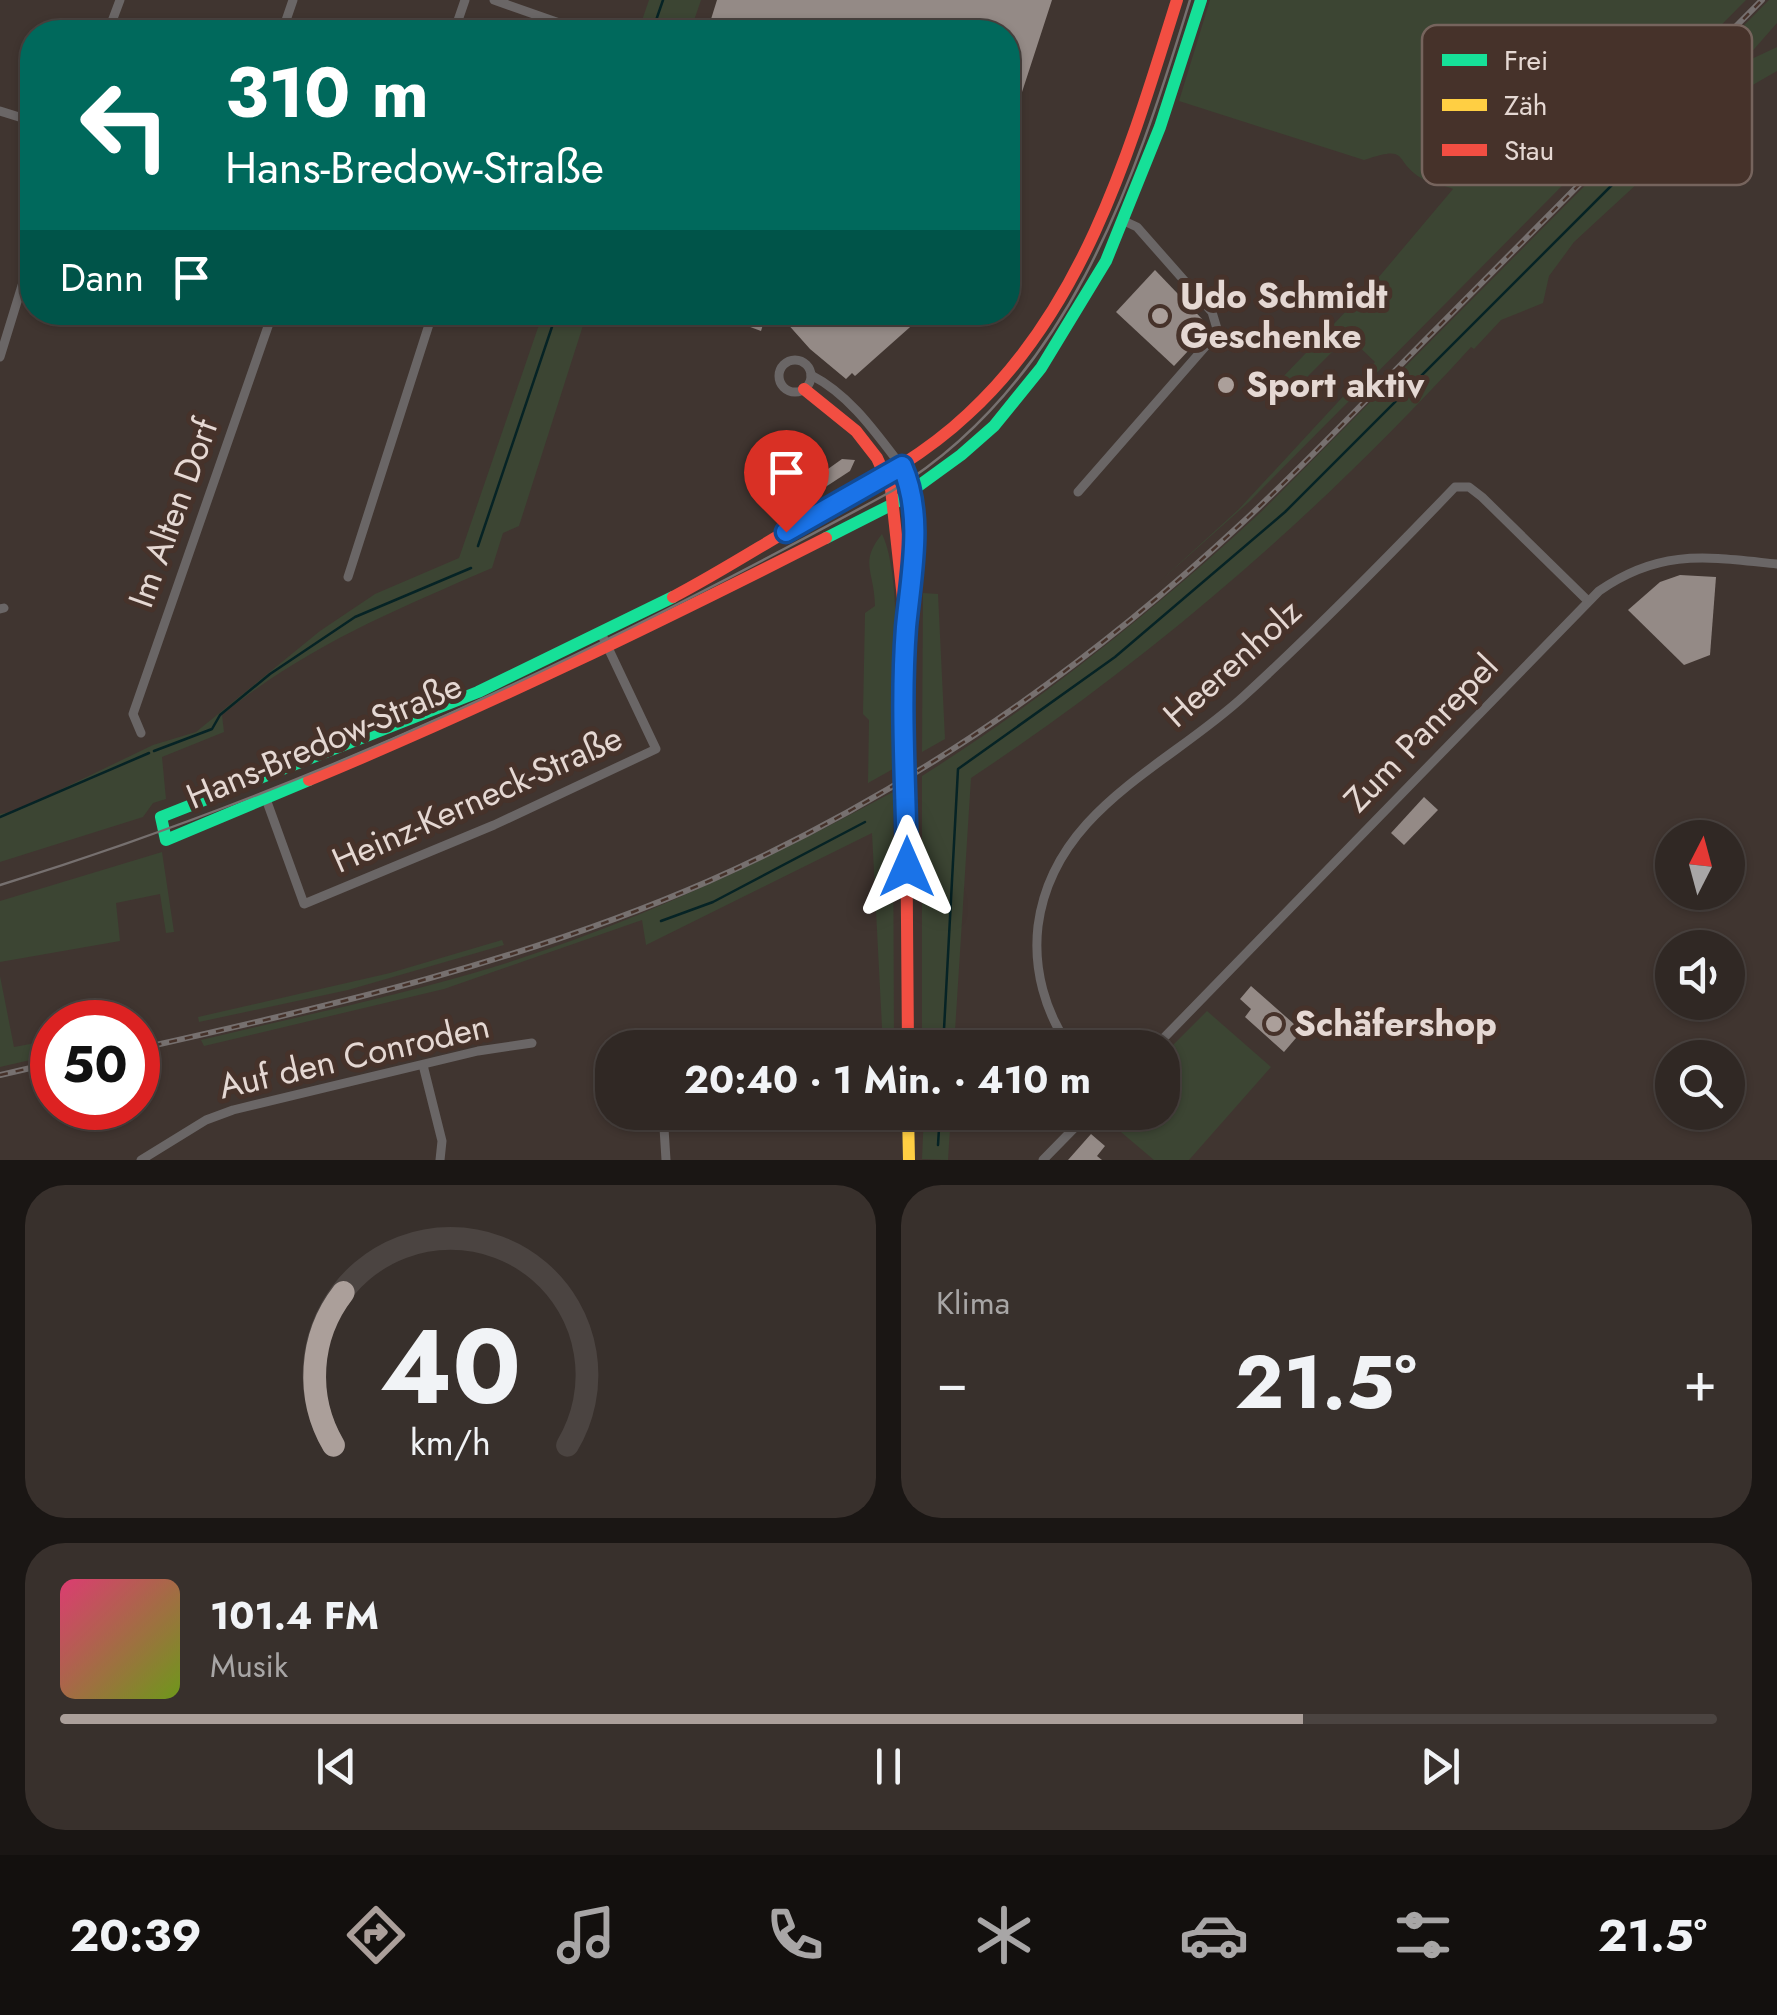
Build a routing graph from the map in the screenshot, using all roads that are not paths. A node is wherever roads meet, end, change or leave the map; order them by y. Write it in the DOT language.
graph roads {
  1 [pos="494,0"];
  2 [pos="1177,0"];
  3 [pos="1201,0"];
  4 [pos="551,20"];
  5 [pos="1124,220"];
  6 [pos="20,292"];
  7 [pos="268,325"];
  8 [pos="428,325"];
  9 [pos="0,358"];
  10 [pos="812,376"];
  11 [pos="804,390"];
  12 [pos="902,466"];
  13 [pos="886,476"];
  14 [pos="913,491"];
  15 [pos="1078,492"];
  16 [pos="895,503"];
  17 [pos="1777,564"];
  18 [pos="348,577"];
  19 [pos="1587,600"];
  20 [pos="906,626"];
  21 [pos="601,633"];
  22 [pos="608,648"];
  23 [pos="141,732"];
  24 [pos="266,799"];
  25 [pos="908,1030"];
  26 [pos="1058,1030"];
  27 [pos="1171,1030"];
  28 [pos="532,1043"];
  29 [pos="423,1065"];
  30 [pos="664,1130"];
  31 [pos="908,1130"];
  32 [pos="1072,1130"];
  33 [pos="140,1160"];
  34 [pos="440,1160"];
  35 [pos="666,1160"];
  36 [pos="909,1160"];
  37 [pos="1043,1160"];
  1 -- 4 [label="street"];
  2 -- 12 [label="main road, Hans-Bredow-Straße"];
  3 -- 5 [label="main road, Hans-Bredow-Straße"];
  5 -- 14 [label="main road, Hans-Bredow-Straße"];
  5 -- 15 [label="street"];
  6 -- 9 [label="street"];
  7 -- 23 [label="street, Im Alten Dorf"];
  8 -- 18 [label="street"];
  10 -- 11 [label="street"];
  10 -- 11 [label="street"];
  10 -- 12 [label="street"];
  11 -- 13 [label="main road"];
  12 -- 13 [label="main road, Hans-Bredow-Straße"];
  12 -- 14 [label="main road"];
  13 -- 16 [label="main road"];
  13 -- 21 [label="main road, Hans-Bredow-Straße"];
  14 -- 16 [label="main road, Hans-Bredow-Straße"];
  14 -- 20 [label="main road"];
  16 -- 20 [label="main road"];
  16 -- 22 [label="main road, Hans-Bredow-Straße"];
  17 -- 19 [label="street, Zum Panrepel"];
  19 -- 26 [label="street, Heerenholz"];
  19 -- 27 [label="street, Zum Panrepel"];
  20 -- 25 [label="main road, bridge"];
  21 -- 22 [label="street, Heinz-Kerneck-Straße"];
  21 -- 24 [label="main road, Hans-Bredow-Straße"];
  22 -- 24 [label="main road, Hans-Bredow-Straße"];
  22 -- 24 [label="street, Heinz-Kerneck-Straße"];
  28 -- 29 [label="street, Auf den Conroden"];
  29 -- 33 [label="street, Auf den Conroden"];
  29 -- 34 [label="street"];
  30 -- 35 [label="street"];
  31 -- 36 [label="main road"];
  32 -- 37 [label="street"];
}
